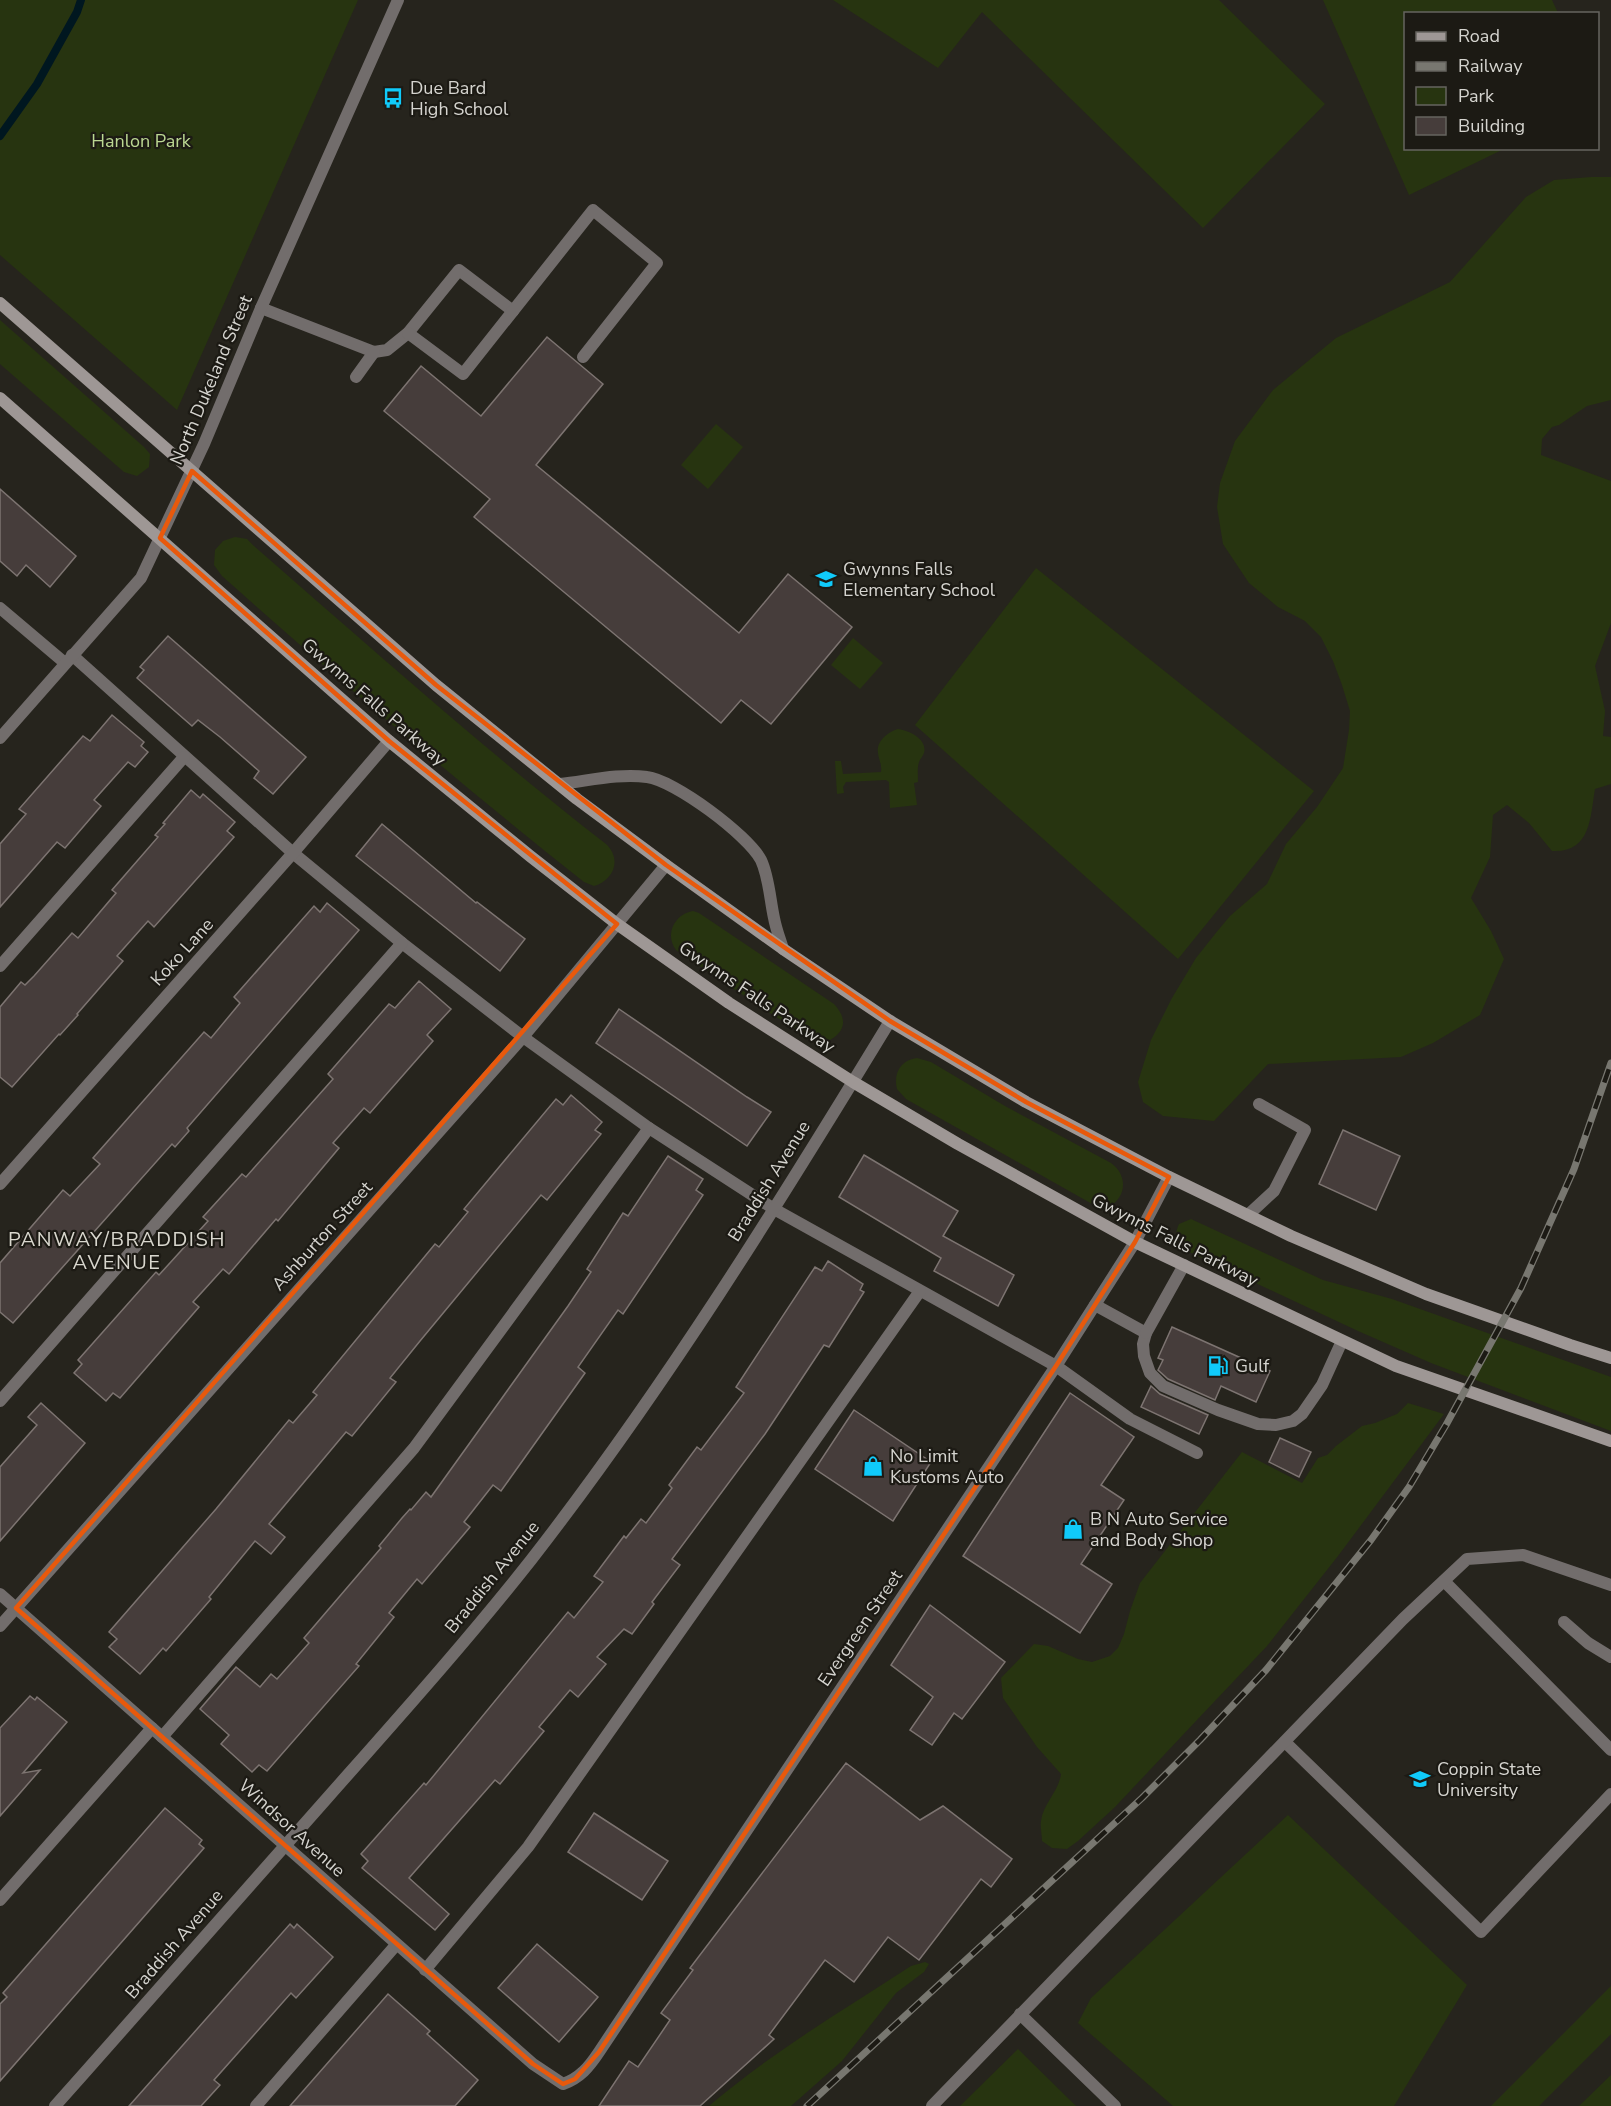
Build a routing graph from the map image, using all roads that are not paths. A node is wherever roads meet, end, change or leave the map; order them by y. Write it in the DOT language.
graph roads {
  1 [pos="398,0"];
  2 [pos="0,303"];
  3 [pos="261,308"];
  4 [pos="513,311"];
  5 [pos="408,333"];
  6 [pos="374,352"];
  7 [pos="583,357"];
  8 [pos="356,376"];
  9 [pos="0,398"];
  10 [pos="192,471"];
  11 [pos="160,538"];
  12 [pos="0,608"];
  13 [pos="69,659"];
  14 [pos="0,738"];
  15 [pos="389,741"];
  16 [pos="184,757"];
  17 [pos="560,784"];
  18 [pos="293,853"];
  19 [pos="666,865"];
  20 [pos="617,924"];
  21 [pos="402,943"];
  22 [pos="783,949"];
  23 [pos="0,966"];
  24 [pos="890,1021"];
  25 [pos="523,1037"];
  26 [pos="853,1082"];
  27 [pos="1259,1104"];
  28 [pos="649,1128"];
  29 [pos="1169,1177"];
  30 [pos="0,1184"];
  31 [pos="774,1209"];
  32 [pos="1248,1215"];
  33 [pos="1135,1242"];
  34 [pos="1184,1265"];
  35 [pos="920,1291"];
  36 [pos="1095,1305"];
  37 [pos="1146,1333"];
  38 [pos="1342,1341"];
  39 [pos="1611,1358"];
  40 [pos="1056,1366"];
  41 [pos="0,1401"];
  42 [pos="1611,1441"];
  43 [pos="1197,1453"];
  44 [pos="1444,1581"];
  45 [pos="1611,1585"];
  46 [pos="0,1594"];
  47 [pos="16,1608"];
  48 [pos="1564,1622"];
  49 [pos="0,1626"];
  50 [pos="1611,1657"];
  51 [pos="152,1728"];
  52 [pos="162,1737"];
  53 [pos="1285,1742"];
  54 [pos="1611,1750"];
  55 [pos="1611,1794"];
  56 [pos="284,1846"];
  57 [pos="0,1900"];
  58 [pos="396,1945"];
  59 [pos="425,1970"];
  60 [pos="1020,2013"];
  61 [pos="563,2084"];
  62 [pos="56,2106"];
  63 [pos="256,2106"];
  64 [pos="932,2106"];
  65 [pos="1115,2106"];
  1 -- 3 [label="street, North Dukeland Street"];
  2 -- 10 [label="main road"];
  3 -- 6 [label="street"];
  3 -- 10 [label="street, North Dukeland Street"];
  4 -- 5 [label="street"];
  4 -- 5 [label="street"];
  4 -- 7 [label="street"];
  5 -- 6 [label="street"];
  6 -- 8 [label="street"];
  9 -- 11 [label="main road, Gwynns Falls Parkway"];
  10 -- 11 [label="street, North Dukeland Street"];
  10 -- 17 [label="main road"];
  11 -- 13 [label="street, North Dukeland Street"];
  11 -- 15 [label="main road, Gwynns Falls Parkway"];
  12 -- 13 [label="street"];
  13 -- 14 [label="street, North Dukeland Street"];
  13 -- 16 [label="street"];
  15 -- 18 [label="street, Koko Lane"];
  15 -- 20 [label="main road, Gwynns Falls Parkway"];
  16 -- 18 [label="street"];
  16 -- 23 [label="street"];
  17 -- 19 [label="main road"];
  17 -- 22 [label="street"];
  18 -- 21 [label="street"];
  18 -- 30 [label="street, Koko Lane"];
  19 -- 20 [label="street, Ashburton Street"];
  19 -- 22 [label="main road"];
  20 -- 25 [label="street, Ashburton Street"];
  20 -- 26 [label="main road, Gwynns Falls Parkway"];
  21 -- 25 [label="street"];
  21 -- 41 [label="street"];
  22 -- 24 [label="main road"];
  24 -- 26 [label="street, Braddish Avenue"];
  24 -- 29 [label="main road"];
  25 -- 28 [label="street"];
  25 -- 47 [label="street, Ashburton Street"];
  26 -- 31 [label="street, Braddish Avenue"];
  26 -- 33 [label="main road, Gwynns Falls Parkway"];
  27 -- 32 [label="street"];
  28 -- 31 [label="street"];
  28 -- 52 [label="street"];
  29 -- 32 [label="main road"];
  29 -- 33 [label="street, Evergreen Street"];
  31 -- 35 [label="street"];
  31 -- 56 [label="street, Braddish Avenue"];
  32 -- 39 [label="main road"];
  33 -- 34 [label="main road, Gwynns Falls Parkway"];
  33 -- 36 [label="street, Evergreen Street"];
  34 -- 37 [label="street"];
  34 -- 38 [label="main road, Gwynns Falls Parkway"];
  35 -- 40 [label="street"];
  35 -- 59 [label="street"];
  36 -- 37 [label="street"];
  36 -- 40 [label="street, Evergreen Street"];
  37 -- 38 [label="street"];
  38 -- 42 [label="main road, Gwynns Falls Parkway"];
  40 -- 43 [label="street"];
  40 -- 61 [label="street, Evergreen Street"];
  44 -- 45 [label="street"];
  44 -- 53 [label="street"];
  44 -- 54 [label="street"];
  46 -- 47 [label="street, Windsor Avenue"];
  47 -- 49 [label="street, Ashburton Street"];
  47 -- 51 [label="street, Windsor Avenue"];
  48 -- 50 [label="street"];
  51 -- 52 [label="street, Windsor Avenue"];
  51 -- 57 [label="street"];
  52 -- 56 [label="street, Windsor Avenue"];
  53 -- 55 [label="street"];
  53 -- 60 [label="street"];
  56 -- 58 [label="street, Windsor Avenue"];
  56 -- 62 [label="street, Braddish Avenue"];
  58 -- 59 [label="street, Windsor Avenue"];
  58 -- 63 [label="street"];
  59 -- 61 [label="street, Windsor Avenue"];
  60 -- 64 [label="street"];
  60 -- 65 [label="street"];
}
